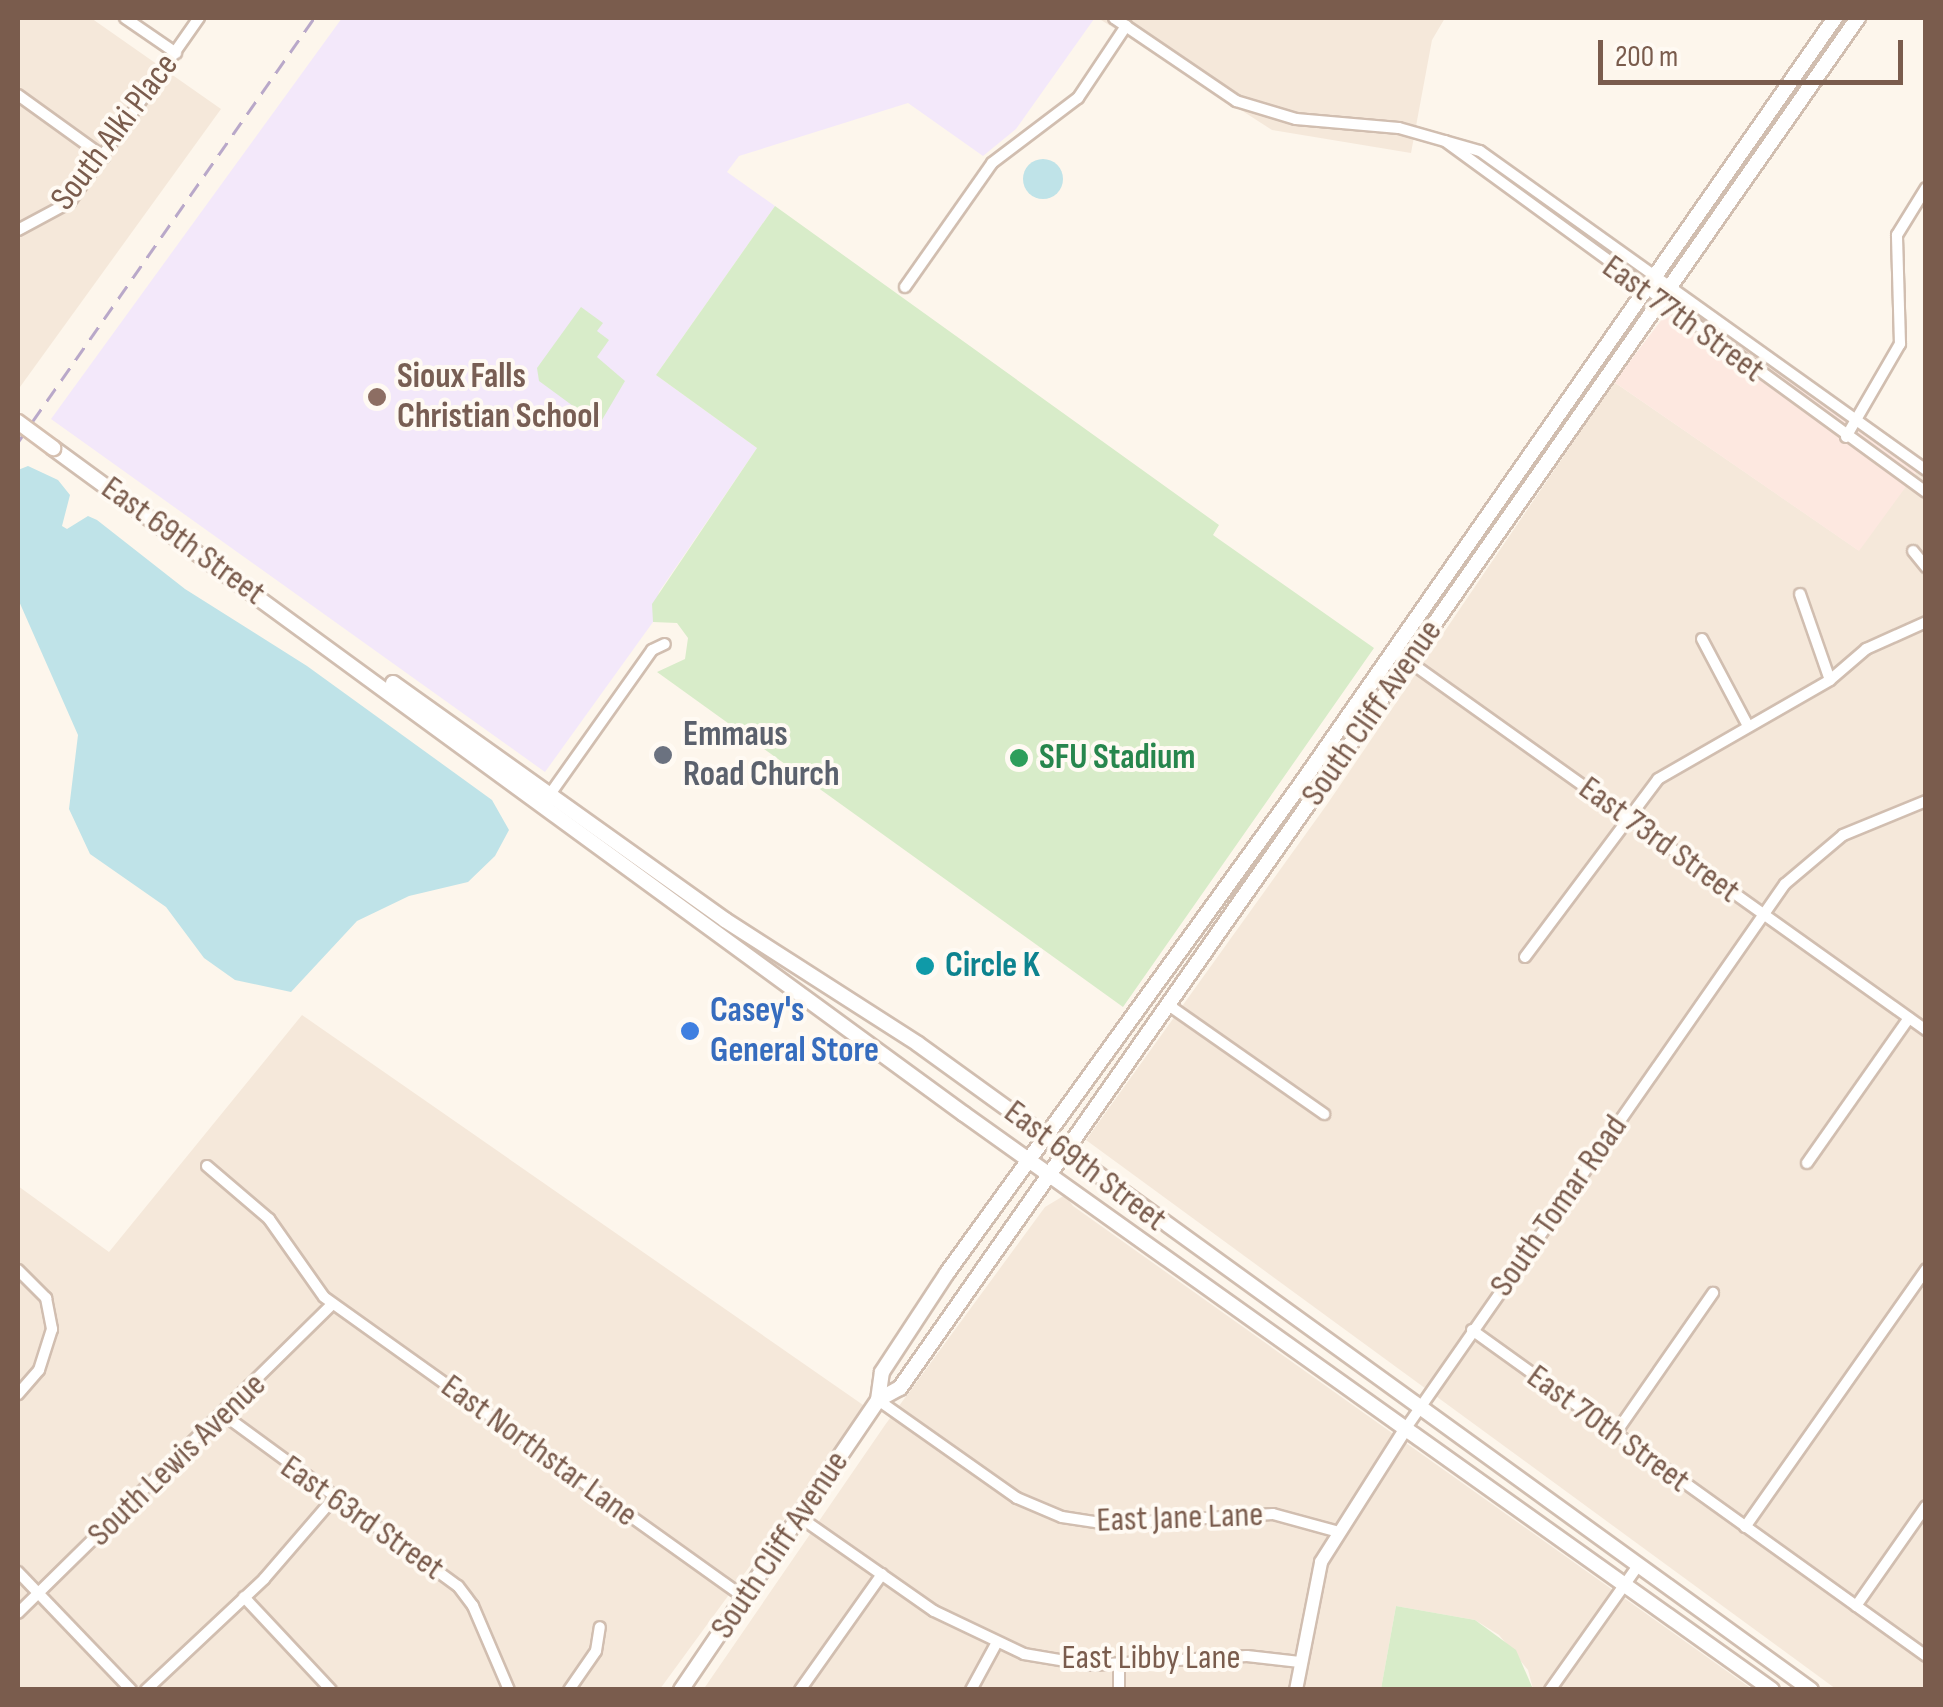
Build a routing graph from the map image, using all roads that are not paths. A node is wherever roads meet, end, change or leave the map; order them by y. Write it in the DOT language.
graph roads {
  1 [pos="125,18"];
  2 [pos="200,18"];
  3 [pos="1114,18"];
  4 [pos="1835,18"];
  5 [pos="1858,18"];
  6 [pos="1126,26"];
  7 [pos="176,53"];
  8 [pos="18,95"];
  9 [pos="1444,141"];
  10 [pos="104,157"];
  11 [pos="1926,188"];
  12 [pos="18,230"];
  13 [pos="1655,275"];
  14 [pos="905,287"];
  15 [pos="1670,288"];
  16 [pos="1643,292"];
  17 [pos="1659,304"];
  18 [pos="1857,421"];
  19 [pos="18,422"];
  20 [pos="1846,437"];
  21 [pos="1926,470"];
  22 [pos="1926,492"];
  23 [pos="1913,551"];
  24 [pos="1926,566"];
  25 [pos="1800,594"];
  26 [pos="1926,622"];
  27 [pos="1702,638"];
  28 [pos="665,644"];
  29 [pos="1393,650"];
  30 [pos="1407,660"];
  31 [pos="1830,680"];
  32 [pos="1747,724"];
  33 [pos="546,800"];
  34 [pos="1926,801"];
  35 [pos="1626,816"];
  36 [pos="1763,915"];
  37 [pos="1524,957"];
  38 [pos="1167,1004"];
  39 [pos="1909,1018"];
  40 [pos="1926,1030"];
  41 [pos="1324,1114"];
  42 [pos="1047,1138"];
  43 [pos="1064,1151"];
  44 [pos="1031,1160"];
  45 [pos="1807,1163"];
  46 [pos="207,1166"];
  47 [pos="1049,1174"];
  48 [pos="1926,1269"];
  49 [pos="18,1270"];
  50 [pos="1713,1293"];
  51 [pos="332,1304"];
  52 [pos="1472,1330"];
  53 [pos="18,1394"];
  54 [pos="878,1400"];
  55 [pos="1418,1411"];
  56 [pos="224,1416"];
  57 [pos="1406,1428"];
  58 [pos="1615,1434"];
  59 [pos="334,1498"];
  60 [pos="1926,1506"];
  61 [pos="801,1518"];
  62 [pos="1745,1527"];
  63 [pos="1334,1532"];
  64 [pos="1637,1566"];
  65 [pos="18,1572"];
  66 [pos="882,1574"];
  67 [pos="1624,1585"];
  68 [pos="38,1593"];
  69 [pos="244,1597"];
  70 [pos="746,1598"];
  71 [pos="1856,1606"];
  72 [pos="18,1613"];
  73 [pos="600,1628"];
  74 [pos="996,1644"];
  75 [pos="1926,1656"];
  76 [pos="1300,1662"];
  77 [pos="1119,1665"];
  78 [pos="1552,1686"];
  79 [pos="131,1690"];
  80 [pos="146,1690"];
  81 [pos="330,1690"];
  82 [pos="509,1690"];
  83 [pos="569,1690"];
  84 [pos="681,1690"];
  85 [pos="800,1690"];
  86 [pos="971,1690"];
  87 [pos="1119,1690"];
  88 [pos="1296,1690"];
  89 [pos="1565,1690"];
  90 [pos="1772,1690"];
  91 [pos="1811,1690"];
  1 -- 7 [label="street"];
  2 -- 7 [label="street, South Alki Place"];
  3 -- 6 [label="street, East 77th Street"];
  4 -- 13 [label="main road, South Cliff Avenue"];
  5 -- 15 [label="main road, South Cliff Avenue"];
  6 -- 9 [label="street, East 77th Street"];
  6 -- 14 [label="street"];
  7 -- 10 [label="street, South Alki Place"];
  8 -- 10 [label="street"];
  9 -- 13 [label="street, East 77th Street"];
  9 -- 16 [label="street, East 77th Street"];
  10 -- 12 [label="street, South Alki Place"];
  11 -- 18 [label="street"];
  13 -- 15 [label="street, East 77th Street"];
  13 -- 16 [label="main road, South Cliff Avenue"];
  15 -- 17 [label="main road, South Cliff Avenue"];
  15 -- 18 [label="street, East 77th Street"];
  16 -- 17 [label="street, East 77th Street"];
  16 -- 29 [label="main road, South Cliff Avenue"];
  17 -- 20 [label="street, East 77th Street"];
  17 -- 30 [label="main road, South Cliff Avenue"];
  18 -- 20 [label="street"];
  18 -- 21 [label="street, East 77th Street"];
  19 -- 33 [label="main road, East 69th Street, bridge"];
  20 -- 22 [label="street, East 77th Street"];
  23 -- 24 [label="street"];
  25 -- 31 [label="street"];
  26 -- 31 [label="street"];
  27 -- 32 [label="street"];
  28 -- 33 [label="street"];
  29 -- 30 [label="street, East 73rd Street"];
  29 -- 42 [label="main road, South Cliff Avenue"];
  30 -- 35 [label="street, East 73rd Street"];
  30 -- 38 [label="main road, South Cliff Avenue"];
  31 -- 32 [label="street"];
  32 -- 35 [label="street"];
  33 -- 42 [label="main road, East 69th Street"];
  33 -- 44 [label="main road, East 69th Street"];
  34 -- 36 [label="street, South Tomar Road"];
  35 -- 36 [label="street, East 73rd Street"];
  35 -- 37 [label="street"];
  36 -- 39 [label="street, East 73rd Street"];
  36 -- 52 [label="street, South Tomar Road"];
  38 -- 41 [label="street"];
  38 -- 43 [label="main road, South Cliff Avenue"];
  39 -- 40 [label="street, East 73rd Street"];
  39 -- 45 [label="street"];
  42 -- 43 [label="main road, East 69th Street"];
  42 -- 44 [label="main road, South Cliff Avenue"];
  43 -- 47 [label="main road, South Cliff Avenue"];
  43 -- 55 [label="main road, East 69th Street"];
  44 -- 47 [label="main road, East 69th Street"];
  44 -- 54 [label="main road, South Cliff Avenue"];
  46 -- 51 [label="street, East Northstar Lane"];
  47 -- 54 [label="main road, South Cliff Avenue"];
  47 -- 57 [label="main road, East 69th Street"];
  48 -- 62 [label="street"];
  49 -- 53 [label="street"];
  50 -- 58 [label="street"];
  51 -- 56 [label="street, South Lewis Avenue"];
  51 -- 70 [label="street, East Northstar Lane"];
  52 -- 55 [label="street, South Tomar Road"];
  52 -- 58 [label="street, East 70th Street"];
  54 -- 61 [label="main road, South Cliff Avenue"];
  54 -- 63 [label="street, East Jane Lane"];
  55 -- 57 [label="street, South Tomar Road"];
  55 -- 64 [label="main road, East 69th Street"];
  56 -- 59 [label="street, East 63rd Street"];
  56 -- 68 [label="street, South Lewis Avenue"];
  57 -- 63 [label="street, South Tomar Road"];
  57 -- 67 [label="main road, East 69th Street"];
  58 -- 62 [label="street, East 70th Street"];
  59 -- 69 [label="street"];
  59 -- 82 [label="street, East 63rd Street"];
  60 -- 71 [label="street"];
  61 -- 66 [label="street, East Libby Lane"];
  61 -- 70 [label="main road, South Cliff Avenue"];
  62 -- 71 [label="street, East 70th Street"];
  63 -- 76 [label="street, South Tomar Road"];
  64 -- 67 [label="street"];
  64 -- 91 [label="main road, East 69th Street"];
  65 -- 68 [label="street"];
  66 -- 74 [label="street, East Libby Lane"];
  66 -- 85 [label="street"];
  67 -- 78 [label="street"];
  67 -- 90 [label="main road, East 69th Street"];
  68 -- 72 [label="street, South Lewis Avenue"];
  68 -- 79 [label="street"];
  69 -- 80 [label="street"];
  69 -- 81 [label="street"];
  70 -- 84 [label="main road, South Cliff Avenue"];
  71 -- 75 [label="street, East 70th Street"];
  73 -- 83 [label="street"];
  74 -- 77 [label="street, East Libby Lane"];
  74 -- 86 [label="street"];
  76 -- 77 [label="street, East Libby Lane"];
  76 -- 88 [label="street, South Tomar Road"];
  77 -- 87 [label="street"];
  78 -- 89 [label="street"];
}
